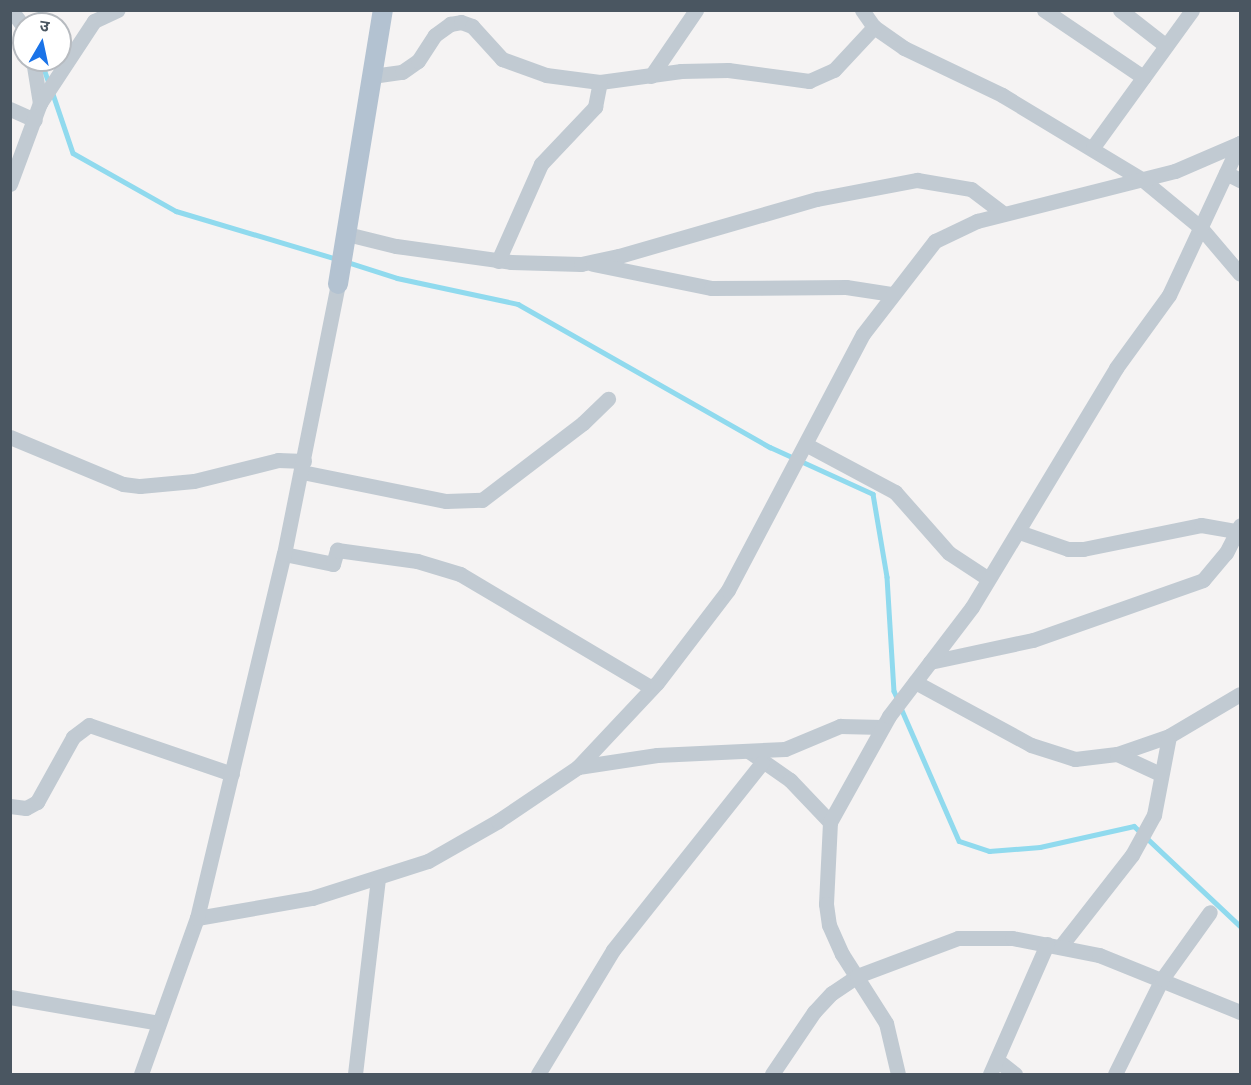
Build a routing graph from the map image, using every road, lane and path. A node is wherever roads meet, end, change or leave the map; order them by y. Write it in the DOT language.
graph roads {
  1 [pos="383,10"];
  2 [pos="696,10"];
  3 [pos="862,10"];
  4 [pos="1044,10"];
  5 [pos="1120,10"];
  6 [pos="1192,10"];
  7 [pos="109,12"];
  8 [pos="874,27"];
  9 [pos="1166,46"];
  10 [pos="36,72"];
  11 [pos="372,76"];
  12 [pos="651,76"];
  13 [pos="1143,77"];
  14 [pos="600,82"];
  15 [pos="43,99"];
  16 [pos="10,109"];
  17 [pos="35,120"];
  18 [pos="1240,143"];
  19 [pos="1093,147"];
  20 [pos="1226,173"];
  21 [pos="1143,180"];
  22 [pos="1240,180"];
  23 [pos="10,184"];
  24 [pos="1004,214"];
  25 [pos="1201,228"];
  26 [pos="347,234"];
  27 [pos="498,261"];
  28 [pos="587,263"];
  29 [pos="1240,274"];
  30 [pos="338,284"];
  31 [pos="892,294"];
  32 [pos="608,399"];
  33 [pos="10,437"];
  34 [pos="804,449"];
  35 [pos="303,467"];
  36 [pos="1240,530"];
  37 [pos="1019,532"];
  38 [pos="284,554"];
  39 [pos="987,578"];
  40 [pos="930,662"];
  41 [pos="912,685"];
  42 [pos="652,688"];
  43 [pos="1240,694"];
  44 [pos="886,722"];
  45 [pos="1169,736"];
  46 [pos="750,752"];
  47 [pos="1117,754"];
  48 [pos="762,763"];
  49 [pos="578,767"];
  50 [pos="232,774"];
  51 [pos="1160,774"];
  52 [pos="10,806"];
  53 [pos="830,822"];
  54 [pos="378,879"];
  55 [pos="1210,912"];
  56 [pos="196,918"];
  57 [pos="1053,945"];
  58 [pos="857,976"];
  59 [pos="1162,979"];
  60 [pos="10,996"];
  61 [pos="1240,1012"];
  62 [pos="159,1023"];
  63 [pos="994,1067"];
  64 [pos="141,1074"];
  65 [pos="355,1074"];
  66 [pos="538,1074"];
  67 [pos="772,1074"];
  68 [pos="898,1074"];
  69 [pos="1015,1074"];
  70 [pos="1115,1074"];
  1 -- 11 [label="main road"];
  2 -- 12 [label="street"];
  3 -- 8 [label="street"];
  4 -- 13 [label="street"];
  5 -- 9 [label="street"];
  6 -- 9 [label="street"];
  7 -- 15 [label="street"];
  8 -- 12 [label="street"];
  8 -- 19 [label="street"];
  9 -- 13 [label="street"];
  10 -- 15 [label="street"];
  11 -- 14 [label="street"];
  11 -- 26 [label="main road"];
  12 -- 14 [label="street"];
  13 -- 19 [label="street"];
  14 -- 27 [label="street"];
  15 -- 17 [label="street"];
  16 -- 17 [label="street"];
  17 -- 23 [label="street"];
  18 -- 20 [label="street"];
  18 -- 21 [label="street"];
  19 -- 21 [label="street"];
  20 -- 22 [label="street"];
  20 -- 25 [label="street"];
  21 -- 24 [label="street"];
  21 -- 25 [label="street"];
  24 -- 28 [label="street"];
  24 -- 31 [label="street"];
  25 -- 29 [label="street"];
  25 -- 37 [label="street"];
  26 -- 27 [label="street"];
  26 -- 30 [label="main road"];
  27 -- 28 [label="street"];
  28 -- 31 [label="street"];
  30 -- 35 [label="street"];
  31 -- 34 [label="street"];
  32 -- 35 [label="street"];
  33 -- 35 [label="street"];
  34 -- 39 [label="street"];
  34 -- 42 [label="street"];
  35 -- 38 [label="street"];
  36 -- 37 [label="street"];
  36 -- 40 [label="street"];
  37 -- 39 [label="street"];
  38 -- 42 [label="street"];
  38 -- 50 [label="street"];
  39 -- 40 [label="street"];
  40 -- 41 [label="street"];
  41 -- 44 [label="street"];
  41 -- 47 [label="street"];
  42 -- 49 [label="street"];
  43 -- 45 [label="street"];
  44 -- 46 [label="street"];
  44 -- 53 [label="street"];
  45 -- 47 [label="street"];
  45 -- 51 [label="street"];
  46 -- 48 [label="street"];
  46 -- 49 [label="street"];
  47 -- 51 [label="street"];
  48 -- 53 [label="street"];
  48 -- 66 [label="street"];
  49 -- 54 [label="street"];
  50 -- 52 [label="street"];
  50 -- 56 [label="street"];
  51 -- 57 [label="street"];
  53 -- 58 [label="street"];
  54 -- 56 [label="street"];
  54 -- 65 [label="street"];
  55 -- 59 [label="street"];
  56 -- 62 [label="street"];
  57 -- 58 [label="street"];
  57 -- 59 [label="street"];
  57 -- 63 [label="street"];
  58 -- 67 [label="street"];
  58 -- 68 [label="street"];
  59 -- 61 [label="street"];
  59 -- 70 [label="street"];
  60 -- 62 [label="street"];
  62 -- 64 [label="street"];
  63 -- 69 [label="street"];
}
